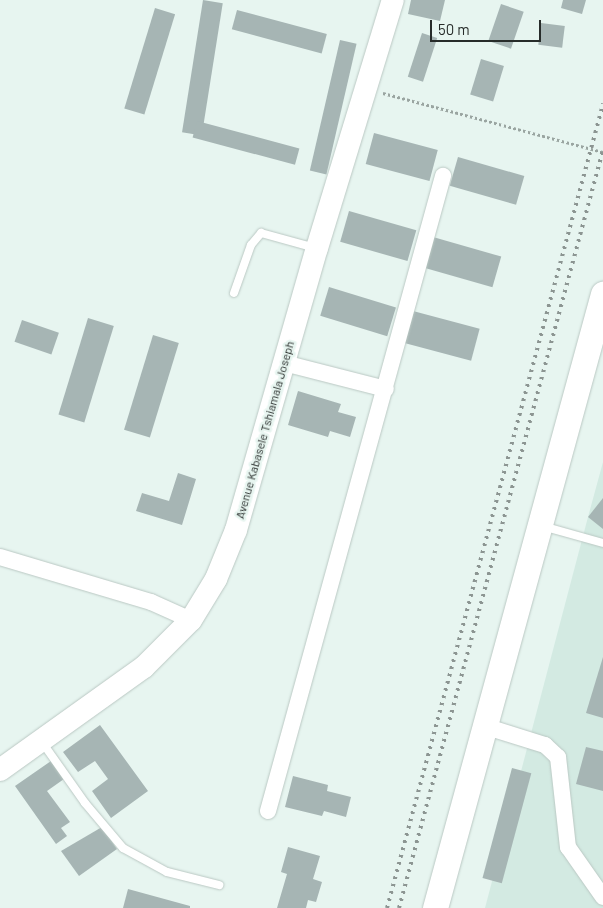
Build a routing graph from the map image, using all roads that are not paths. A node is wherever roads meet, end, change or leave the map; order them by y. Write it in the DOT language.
graph roads {
  1 [pos="392,0"];
  2 [pos="443,176"];
  3 [pos="316,248"];
  4 [pos="234,293"];
  5 [pos="603,294"];
  6 [pos="284,363"];
  7 [pos="386,389"];
  8 [pos="538,525"];
  9 [pos="603,542"];
  10 [pos="0,557"];
  11 [pos="191,620"];
  12 [pos="484,726"];
  13 [pos="41,740"];
  14 [pos="0,770"];
  15 [pos="268,811"];
  16 [pos="219,885"];
  17 [pos="603,897"];
  18 [pos="435,908"];
  1 -- 3 [label="main road, Avenue Kabasele Tshiamala Joseph"];
  2 -- 7 [label="street"];
  3 -- 4 [label="lane"];
  3 -- 6 [label="main road, Avenue Kabasele Tshiamala Joseph"];
  5 -- 8 [label="main road"];
  6 -- 7 [label="street"];
  6 -- 11 [label="main road, Avenue Kabasele Tshiamala Joseph"];
  7 -- 15 [label="street"];
  8 -- 9 [label="lane"];
  8 -- 12 [label="main road"];
  10 -- 11 [label="street"];
  11 -- 13 [label="main road, Avenue Kabasele Tshiamala Joseph"];
  12 -- 17 [label="street"];
  12 -- 18 [label="main road"];
  13 -- 14 [label="main road, Avenue Kabasele Tshiamala Joseph"];
  13 -- 16 [label="lane"];
}
